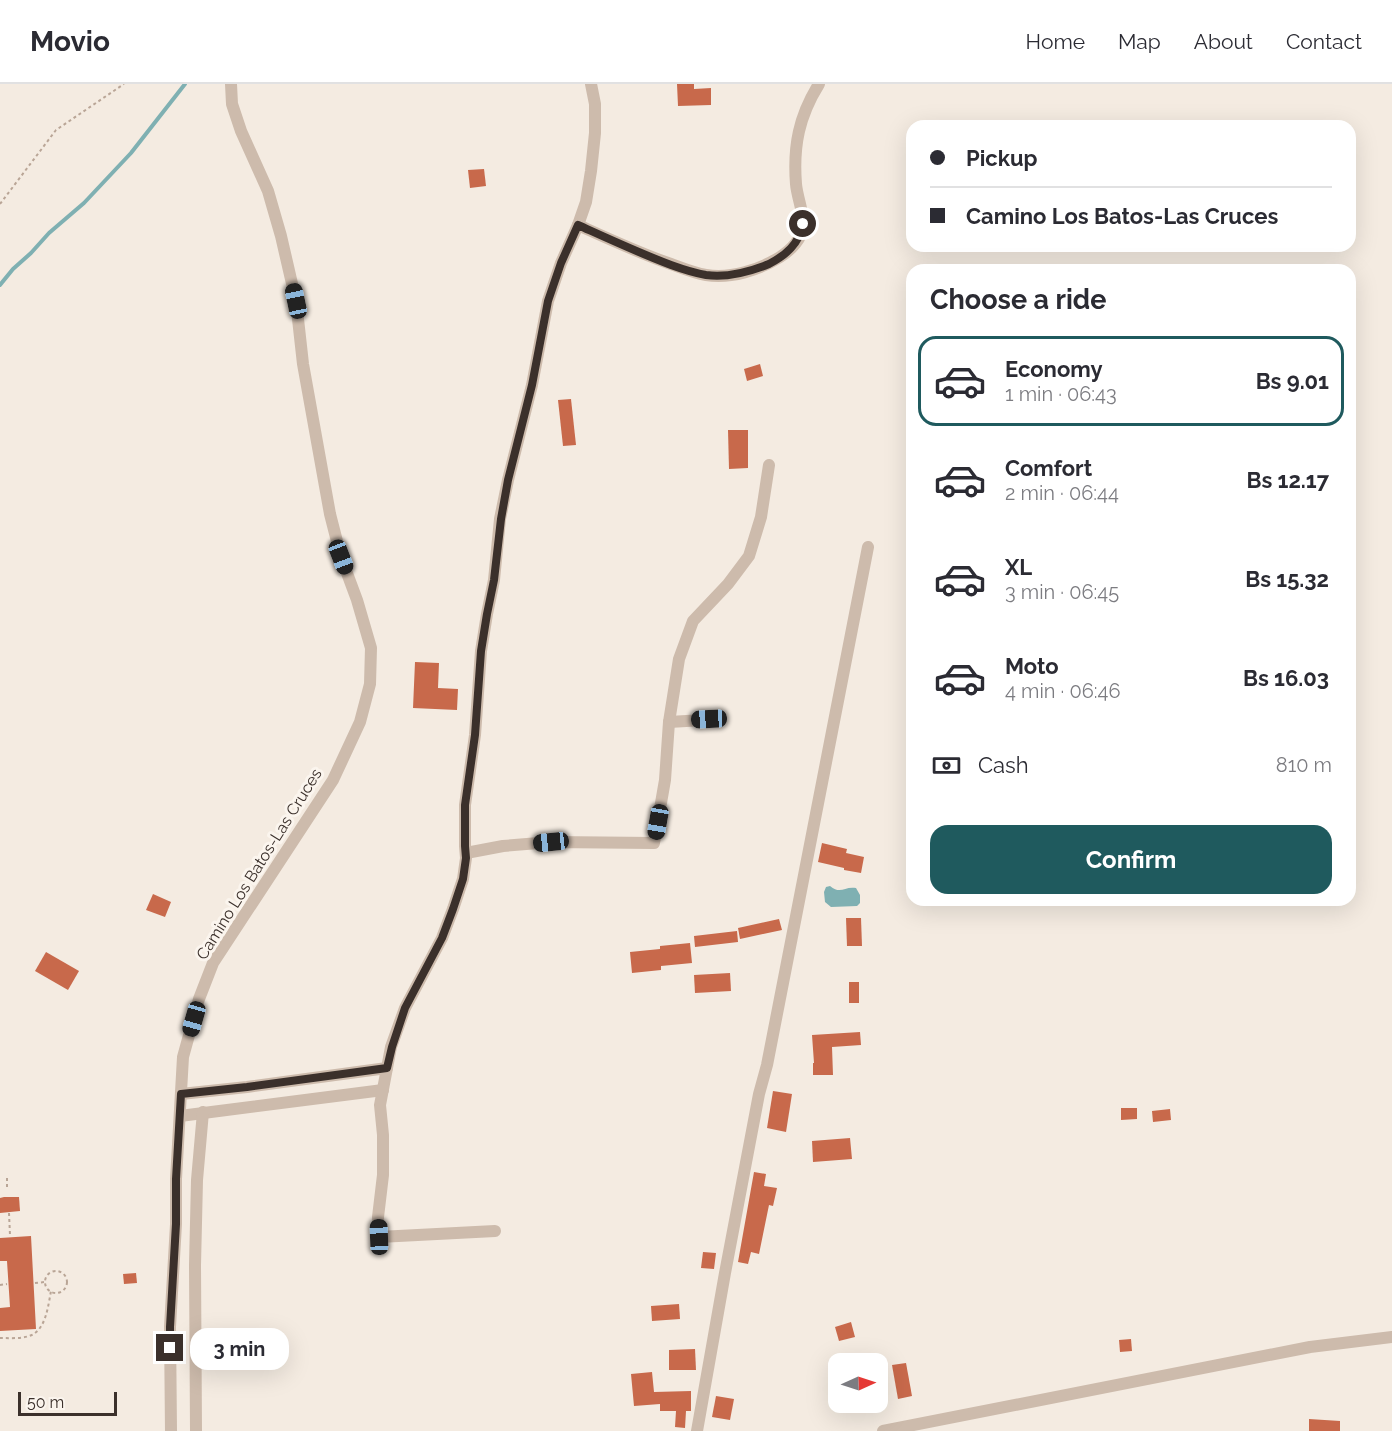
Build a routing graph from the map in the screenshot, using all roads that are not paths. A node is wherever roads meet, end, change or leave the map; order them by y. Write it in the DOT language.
graph roads {
  1 [pos="231,84"];
  2 [pos="591,84"];
  3 [pos="819,84"];
  4 [pos="578,225"];
  5 [pos="769,465"];
  6 [pos="868,547"];
  7 [pos="721,719"];
  8 [pos="669,722"];
  9 [pos="466,853"];
  10 [pos="387,1068"];
  11 [pos="383,1090"];
  12 [pos="181,1094"];
  13 [pos="203,1112"];
  14 [pos="180,1116"];
  15 [pos="196,1211"];
  16 [pos="176,1224"];
  17 [pos="495,1231"];
  18 [pos="1392,1337"];
  19 [pos="171,1431"];
  20 [pos="196,1431"];
  21 [pos="697,1431"];
  22 [pos="883,1431"];
  1 -- 12 [label="street, Camino Los Batos-Las Cruces"];
  2 -- 4 [label="street"];
  3 -- 4 [label="street"];
  4 -- 9 [label="street"];
  5 -- 8 [label="street"];
  6 -- 21 [label="street"];
  7 -- 8 [label="street"];
  8 -- 9 [label="street"];
  9 -- 10 [label="street"];
  10 -- 11 [label="street"];
  10 -- 12 [label="street"];
  11 -- 13 [label="street"];
  11 -- 17 [label="street"];
  12 -- 14 [label="street, Camino Los Batos-Las Cruces"];
  13 -- 14 [label="street"];
  13 -- 15 [label="street"];
  14 -- 16 [label="street, Camino Los Batos-Las Cruces"];
  15 -- 16 [label="street"];
  15 -- 20 [label="street"];
  16 -- 19 [label="street, Camino Los Batos-Las Cruces"];
  18 -- 22 [label="street"];
}
